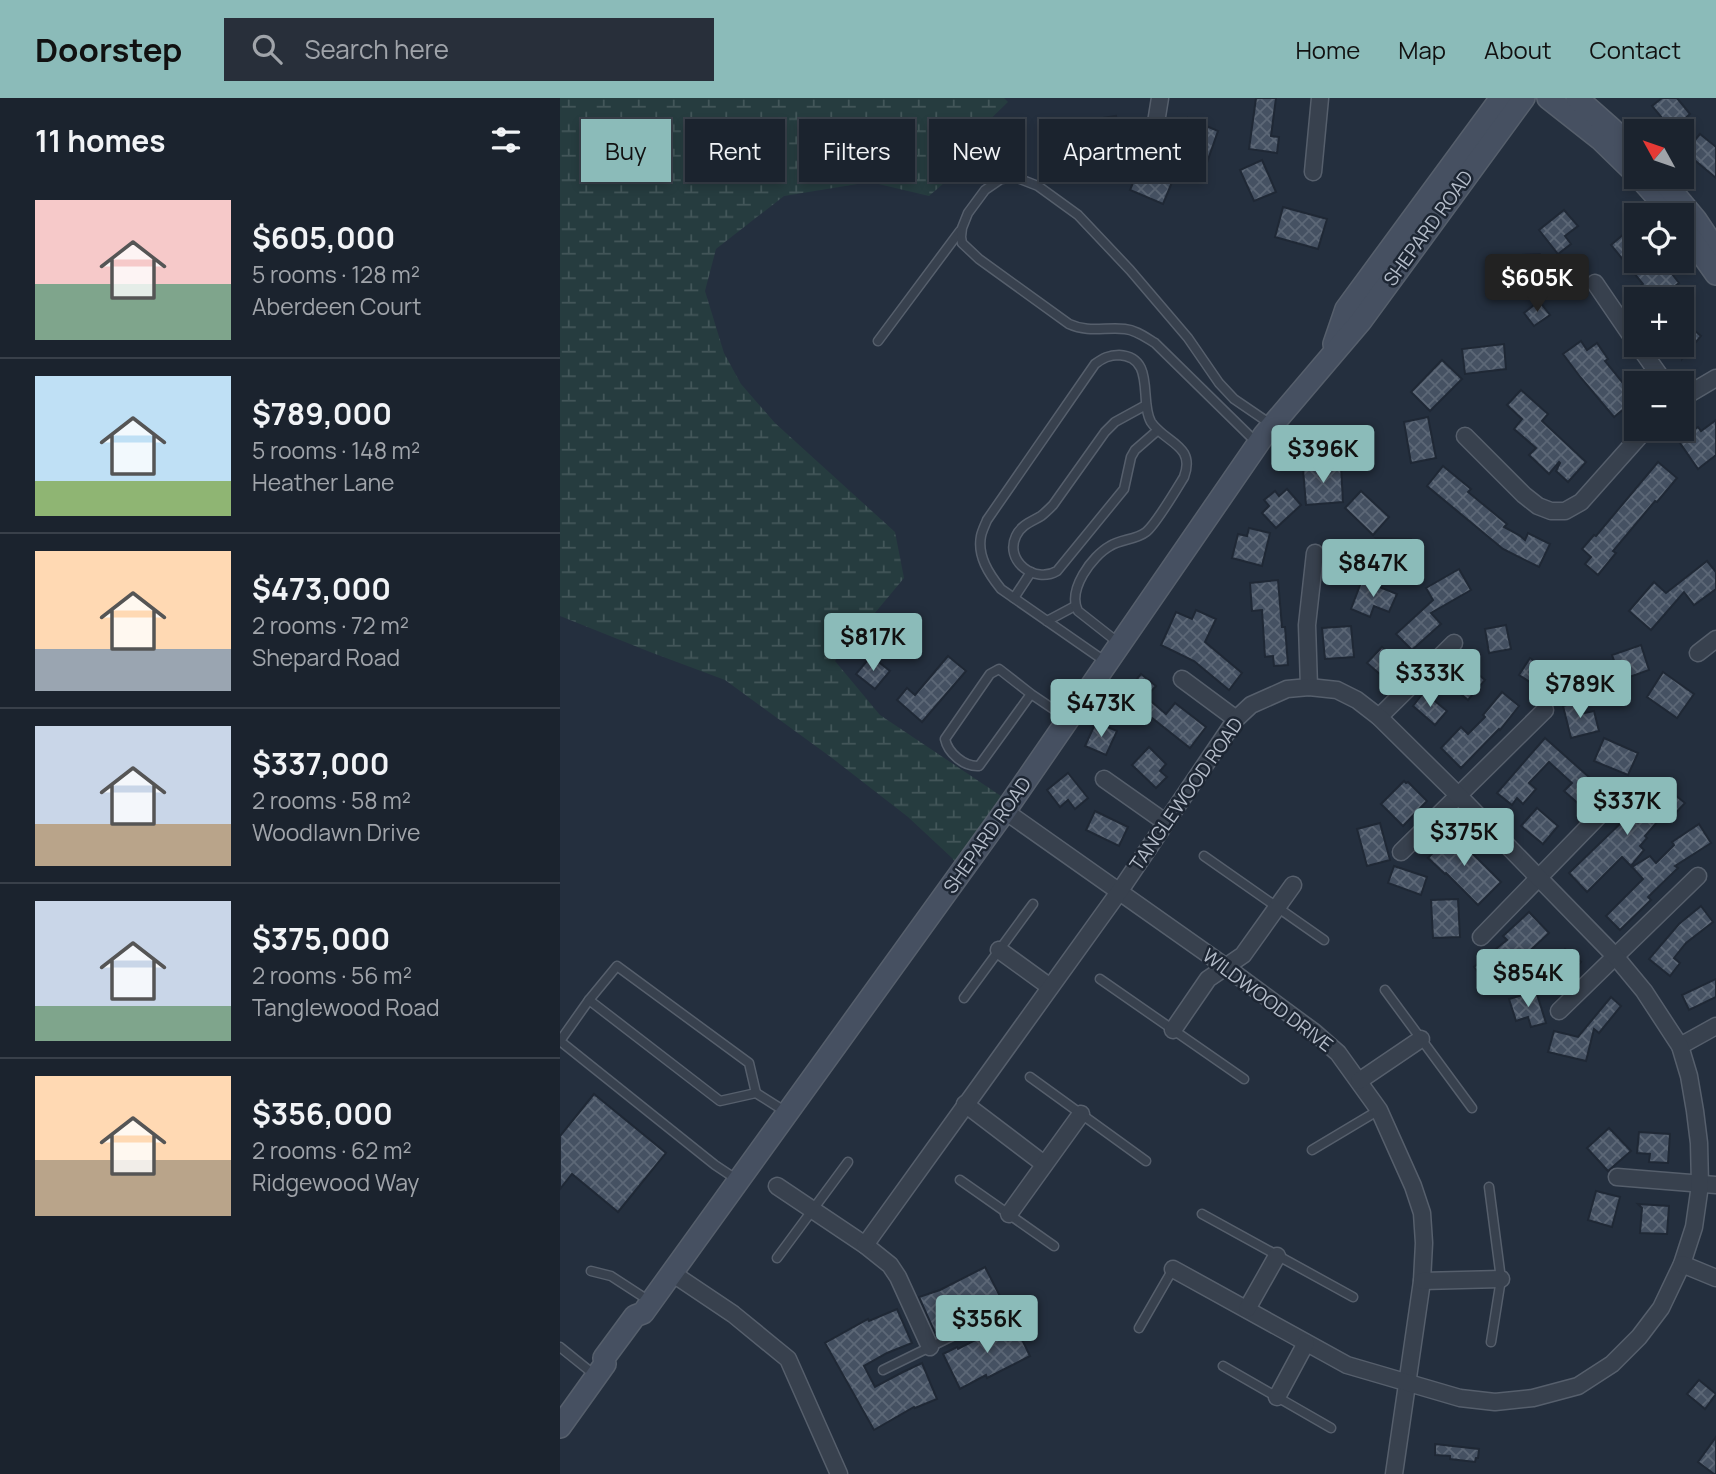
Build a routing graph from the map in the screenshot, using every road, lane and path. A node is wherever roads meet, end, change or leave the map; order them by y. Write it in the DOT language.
graph roads {
  1 [pos="1160,98"];
  2 [pos="1320,98"];
  3 [pos="1501,98"];
  4 [pos="1524,98"];
  5 [pos="1548,98"];
  6 [pos="1577,98"];
  7 [pos="1157,119"];
  8 [pos="1624,141"];
  9 [pos="1624,162"];
  10 [pos="1313,172"];
  11 [pos="1650,189"];
  12 [pos="1670,189"];
  13 [pos="1662,203"];
  14 [pos="962,228"];
  15 [pos="1694,243"];
  16 [pos="1716,250"];
  17 [pos="1716,274"];
  18 [pos="1595,283"];
  19 [pos="1624,325"];
  20 [pos="878,341"];
  21 [pos="1330,356"];
  22 [pos="1716,378"];
  23 [pos="1694,391"];
  24 [pos="1146,405"];
  25 [pos="1272,425"];
  26 [pos="1158,430"];
  27 [pos="1465,436"];
  28 [pos="1635,441"];
  29 [pos="1258,444"];
  30 [pos="1315,553"];
  31 [pos="1031,572"];
  32 [pos="1014,598"];
  33 [pos="1075,606"];
  34 [pos="1047,621"];
  35 [pos="1716,639"];
  36 [pos="1454,643"];
  37 [pos="1120,644"];
  38 [pos="1698,653"];
  39 [pos="1107,663"];
  40 [pos="1182,679"];
  41 [pos="1309,687"];
  42 [pos="1031,694"];
  43 [pos="1545,710"];
  44 [pos="1378,717"];
  45 [pos="1068,719"];
  46 [pos="1236,719"];
  47 [pos="1104,779"];
  48 [pos="1625,789"];
  49 [pos="1458,795"];
  50 [pos="1005,811"];
  51 [pos="1165,822"];
  52 [pos="1401,852"];
  53 [pos="1204,856"];
  54 [pos="1698,876"];
  55 [pos="1539,878"];
  56 [pos="1293,885"];
  57 [pos="1119,892"];
  58 [pos="1033,904"];
  59 [pos="1277,907"];
  60 [pos="1481,937"];
  61 [pos="1324,940"];
  62 [pos="999,950"];
  63 [pos="1615,956"];
  64 [pos="1226,967"];
  65 [pos="1100,979"];
  66 [pos="1050,986"];
  67 [pos="1385,990"];
  68 [pos="964,998"];
  69 [pos="589,1000"];
  70 [pos="1559,1011"];
  71 [pos="1716,1026"];
  72 [pos="1173,1030"];
  73 [pos="1421,1039"];
  74 [pos="1680,1046"];
  75 [pos="1030,1077"];
  76 [pos="1244,1079"];
  77 [pos="1359,1081"];
  78 [pos="756,1093"];
  79 [pos="965,1104"];
  80 [pos="1472,1108"];
  81 [pos="1379,1111"];
  82 [pos="787,1113"];
  83 [pos="1081,1114"];
  84 [pos="1312,1150"];
  85 [pos="848,1161"];
  86 [pos="1146,1161"];
  87 [pos="1044,1164"];
  88 [pos="1617,1177"];
  89 [pos="960,1180"];
  90 [pos="738,1181"];
  91 [pos="1708,1185"];
  92 [pos="777,1186"];
  93 [pos="1489,1187"];
  94 [pos="812,1210"];
  95 [pos="1009,1214"];
  96 [pos="1202,1214"];
  97 [pos="865,1245"];
  98 [pos="1054,1246"];
  99 [pos="1277,1256"];
  100 [pos="777,1258"];
  101 [pos="1682,1264"];
  102 [pos="1172,1269"];
  103 [pos="591,1271"];
  104 [pos="672,1273"];
  105 [pos="1716,1278"];
  106 [pos="1501,1279"];
  107 [pos="1422,1281"];
  108 [pos="1353,1297"];
  109 [pos="647,1308"];
  110 [pos="1247,1309"];
  111 [pos="981,1322"];
  112 [pos="1139,1328"];
  113 [pos="1491,1342"];
  114 [pos="1306,1343"];
  115 [pos="560,1347"];
  116 [pos="930,1347"];
  117 [pos="1223,1366"];
  118 [pos="601,1370"];
  119 [pos="883,1370"];
  120 [pos="1408,1383"];
  121 [pos="1277,1397"];
  122 [pos="560,1427"];
  123 [pos="1331,1428"];
  124 [pos="839,1474"];
  125 [pos="1394,1474"];
  1 -- 7 [label="street"];
  2 -- 10 [label="street"];
  3 -- 21 [label="street, SHEPARD ROAD"];
  4 -- 21 [label="street, SHEPARD ROAD"];
  5 -- 9 [label="street"];
  6 -- 8 [label="street"];
  11 -- 13 [label="street"];
  12 -- 16 [label="street"];
  14 -- 20 [label="lane"];
  14 -- 25 [label="lane"];
  14 -- 29 [label="lane"];
  15 -- 17 [label="street"];
  18 -- 19 [label="street"];
  21 -- 25 [label="street, SHEPARD ROAD"];
  22 -- 23 [label="street"];
  24 -- 26 [label="lane"];
  24 -- 31 [label="lane"];
  24 -- 32 [label="lane"];
  25 -- 29 [label="street, SHEPARD ROAD"];
  26 -- 31 [label="lane"];
  26 -- 33 [label="lane"];
  27 -- 28 [label="street"];
  29 -- 37 [label="street, SHEPARD ROAD"];
  30 -- 41 [label="street"];
  31 -- 32 [label="lane"];
  32 -- 34 [label="lane"];
  33 -- 34 [label="lane"];
  33 -- 37 [label="lane"];
  34 -- 39 [label="lane"];
  35 -- 38 [label="street"];
  36 -- 44 [label="street"];
  37 -- 39 [label="street, SHEPARD ROAD"];
  39 -- 45 [label="street, SHEPARD ROAD"];
  40 -- 46 [label="street"];
  41 -- 44 [label="street, TANGLEWOOD ROAD"];
  41 -- 46 [label="street, TANGLEWOOD ROAD"];
  42 -- 42 [label="lane"];
  42 -- 45 [label="lane"];
  43 -- 49 [label="street"];
  44 -- 49 [label="street, TANGLEWOOD ROAD"];
  45 -- 50 [label="street, SHEPARD ROAD"];
  46 -- 51 [label="street, TANGLEWOOD ROAD"];
  47 -- 51 [label="street"];
  48 -- 55 [label="street"];
  49 -- 52 [label="street"];
  49 -- 55 [label="street, TANGLEWOOD ROAD"];
  50 -- 57 [label="street, WILDWOOD DRIVE"];
  50 -- 82 [label="street, SHEPARD ROAD"];
  51 -- 57 [label="street, TANGLEWOOD ROAD"];
  53 -- 59 [label="lane"];
  54 -- 63 [label="street"];
  55 -- 60 [label="street"];
  55 -- 63 [label="street, TANGLEWOOD ROAD"];
  56 -- 59 [label="street"];
  57 -- 64 [label="street, WILDWOOD DRIVE"];
  57 -- 66 [label="street, TANGLEWOOD ROAD"];
  58 -- 62 [label="lane"];
  59 -- 61 [label="lane"];
  59 -- 64 [label="street"];
  62 -- 66 [label="street"];
  62 -- 68 [label="lane"];
  63 -- 70 [label="street"];
  63 -- 74 [label="street, TANGLEWOOD ROAD"];
  64 -- 72 [label="street"];
  64 -- 77 [label="street, WILDWOOD DRIVE"];
  65 -- 72 [label="lane"];
  66 -- 79 [label="street, TANGLEWOOD ROAD"];
  67 -- 73 [label="lane"];
  69 -- 78 [label="lane"];
  69 -- 78 [label="lane"];
  69 -- 90 [label="lane"];
  71 -- 74 [label="street"];
  72 -- 76 [label="lane"];
  73 -- 77 [label="street"];
  73 -- 80 [label="lane"];
  74 -- 91 [label="street, TANGLEWOOD ROAD"];
  75 -- 83 [label="lane"];
  77 -- 81 [label="street, WILDWOOD DRIVE"];
  78 -- 82 [label="lane"];
  79 -- 87 [label="street"];
  79 -- 97 [label="street, TANGLEWOOD ROAD"];
  81 -- 84 [label="lane"];
  81 -- 107 [label="street, WILDWOOD DRIVE"];
  82 -- 90 [label="street, SHEPARD ROAD"];
  83 -- 86 [label="lane"];
  83 -- 87 [label="street"];
  85 -- 94 [label="lane"];
  87 -- 95 [label="street"];
  88 -- 91 [label="street"];
  89 -- 95 [label="lane"];
  90 -- 104 [label="street, SHEPARD ROAD"];
  91 -- 101 [label="street, TANGLEWOOD ROAD"];
  92 -- 94 [label="street"];
  93 -- 106 [label="lane"];
  94 -- 97 [label="street"];
  94 -- 100 [label="lane"];
  95 -- 98 [label="lane"];
  96 -- 99 [label="lane"];
  97 -- 116 [label="street"];
  99 -- 108 [label="lane"];
  99 -- 110 [label="street"];
  101 -- 105 [label="street"];
  101 -- 120 [label="street, TANGLEWOOD ROAD"];
  102 -- 110 [label="street, TANGLEWOOD ROAD"];
  102 -- 112 [label="lane"];
  103 -- 109 [label="lane"];
  104 -- 109 [label="street, SHEPARD ROAD"];
  104 -- 124 [label="street"];
  106 -- 107 [label="street"];
  106 -- 113 [label="lane"];
  107 -- 120 [label="street, WILDWOOD DRIVE"];
  109 -- 118 [label="street, SHEPARD ROAD"];
  110 -- 114 [label="street, TANGLEWOOD ROAD"];
  111 -- 116 [label="lane"];
  114 -- 120 [label="street, TANGLEWOOD ROAD"];
  114 -- 121 [label="street"];
  115 -- 118 [label="lane"];
  116 -- 119 [label="lane"];
  117 -- 121 [label="lane"];
  118 -- 122 [label="street, SHEPARD ROAD"];
  120 -- 125 [label="street, WILDWOOD DRIVE"];
  121 -- 123 [label="lane"];
}
